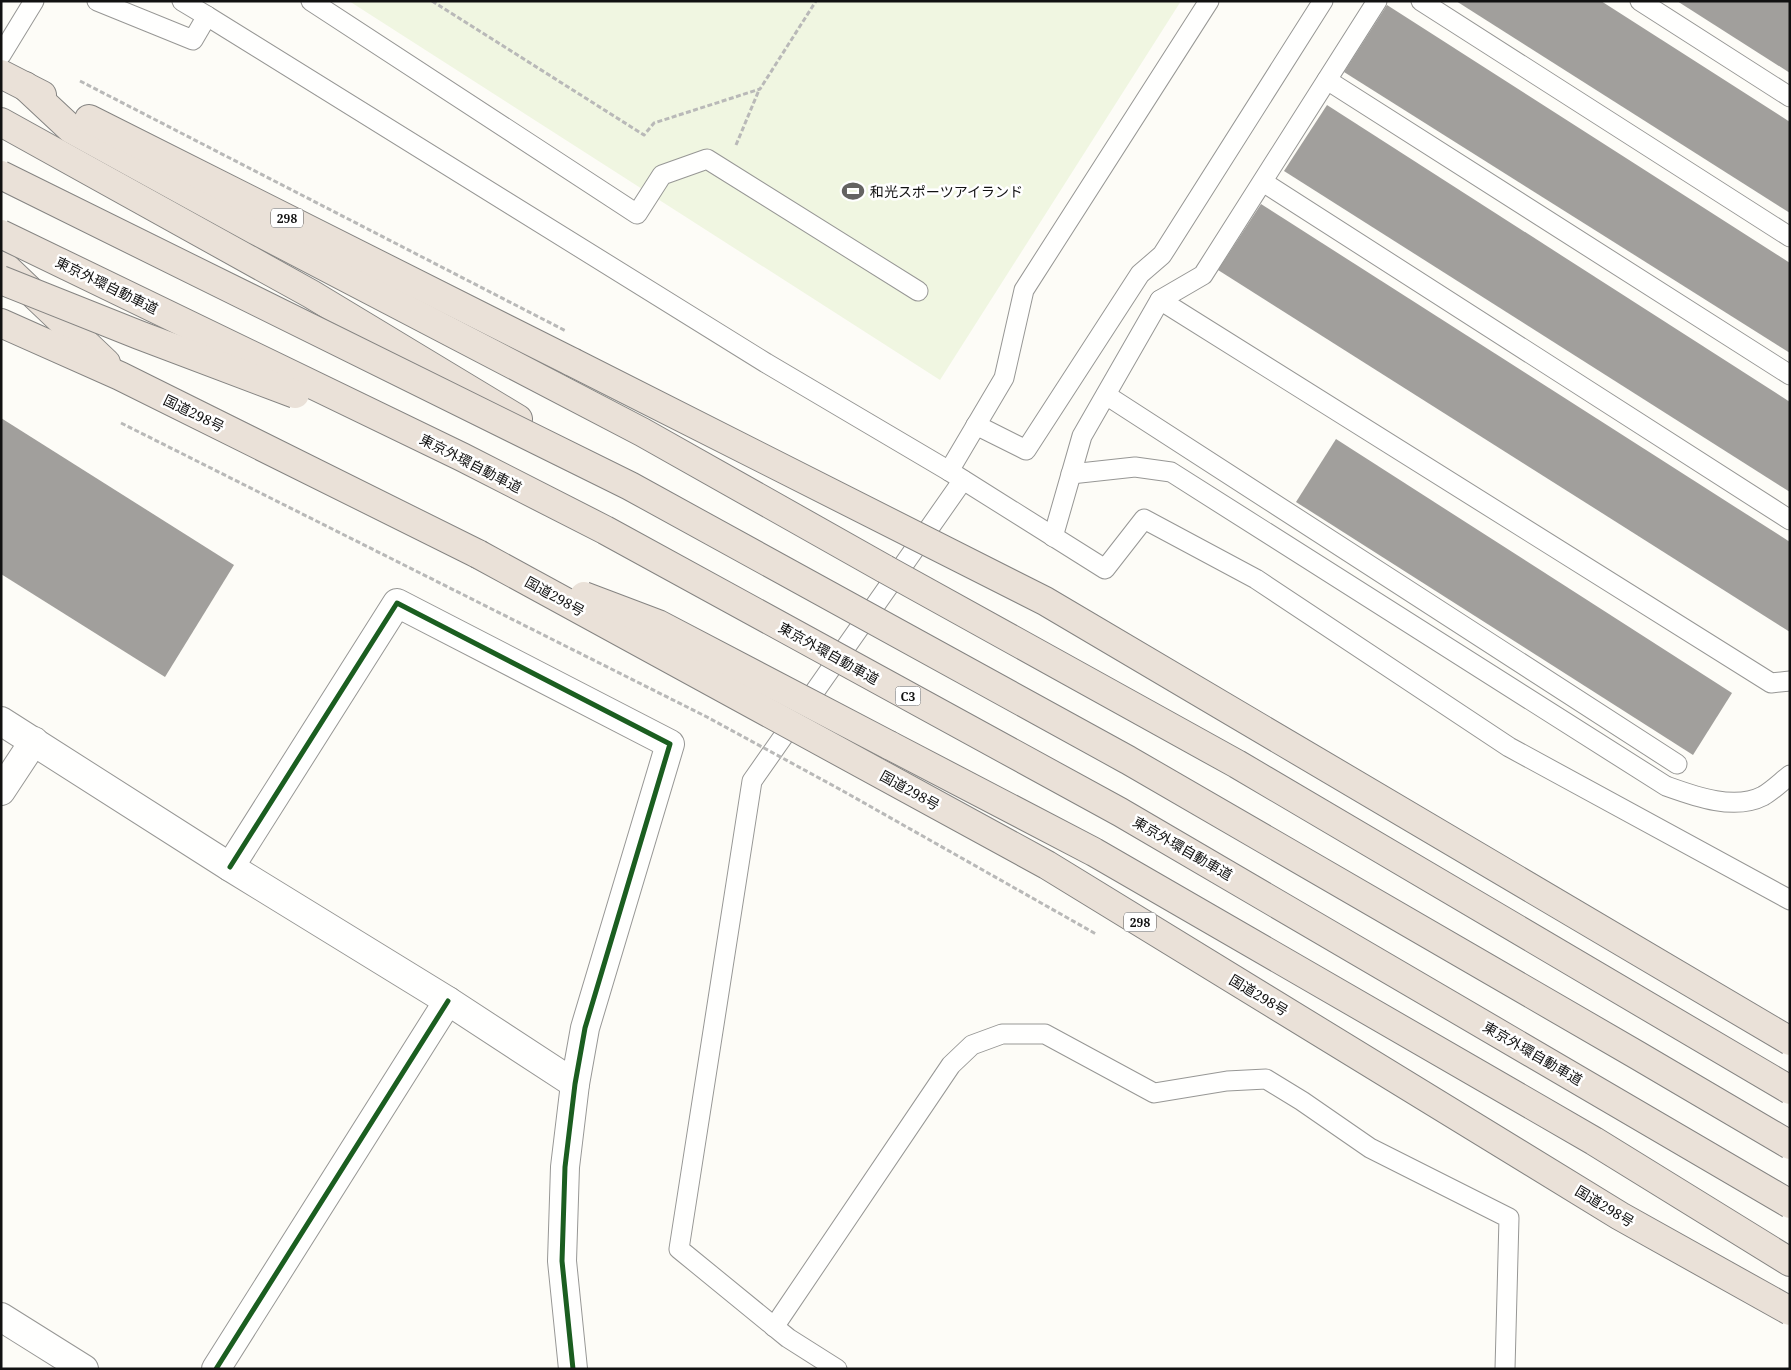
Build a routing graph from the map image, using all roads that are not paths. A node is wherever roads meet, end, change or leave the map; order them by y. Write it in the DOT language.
graph roads {
  1 [pos="34,1"];
  2 [pos="97,1"];
  3 [pos="182,1"];
  4 [pos="311,1"];
  5 [pos="1209,1"];
  6 [pos="1324,1"];
  7 [pos="1377,1"];
  8 [pos="1421,1"];
  9 [pos="1640,1"];
  10 [pos="207,16"];
  11 [pos="1,55"];
  12 [pos="1,74"];
  13 [pos="1327,80"];
  14 [pos="25,86"];
  15 [pos="1790,97"];
  16 [pos="1,122"];
  17 [pos="1,175"];
  18 [pos="1263,182"];
  19 [pos="1,234"];
  20 [pos="1790,236"];
  21 [pos="1,263"];
  22 [pos="1,280"];
  23 [pos="918,291"];
  24 [pos="1160,300"];
  25 [pos="1,323"];
  26 [pos="1790,375"];
  27 [pos="120,376"];
  28 [pos="1106,394"];
  29 [pos="976,425"];
  30 [pos="462,457"];
  31 [pos="1071,474"];
  32 [pos="956,475"];
  33 [pos="630,486"];
  34 [pos="1263,496"];
  35 [pos="1790,520"];
  36 [pos="1248,521"];
  37 [pos="1053,537"];
  38 [pos="478,554"];
  39 [pos="1463,625"];
  40 [pos="1449,649"];
  41 [pos="1790,680"];
  42 [pos="1,721"];
  43 [pos="34,741"];
  44 [pos="1677,764"];
  45 [pos="1790,775"];
  46 [pos="1,791"];
  47 [pos="230,867"];
  48 [pos="1790,900"];
  49 [pos="448,1001"];
  50 [pos="1790,1041"];
  51 [pos="575,1084"];
  52 [pos="1790,1090"];
  53 [pos="1790,1145"];
  54 [pos="1790,1204"];
  55 [pos="1790,1262"];
  56 [pos="1790,1310"];
  57 [pos="1,1317"];
  58 [pos="774,1327"];
  59 [pos="84,1369"];
  60 [pos="216,1369"];
  61 [pos="573,1369"];
  62 [pos="837,1369"];
  63 [pos="1505,1369"];
  1 -- 11 [label="lane"];
  2 -- 10 [label="lane"];
  3 -- 10 [label="lane"];
  4 -- 23 [label="lane"];
  5 -- 29 [label="lane"];
  6 -- 29 [label="lane"];
  7 -- 13 [label="lane"];
  8 -- 20 [label="lane"];
  9 -- 15 [label="lane"];
  10 -- 32 [label="lane"];
  12 -- 14 [label="highway, 298"];
  13 -- 18 [label="lane"];
  13 -- 26 [label="lane"];
  14 -- 50 [label="highway, 298, bridge"];
  14 -- 52 [label="highway, bridge"];
  16 -- 33 [label="highway, bridge"];
  17 -- 33 [label="highway, bridge"];
  18 -- 24 [label="lane"];
  18 -- 35 [label="lane"];
  19 -- 30 [label="highway, 東京外環自動車道 / C3, bridge"];
  21 -- 27 [label="highway"];
  22 -- 30 [label="highway, bridge"];
  24 -- 28 [label="lane"];
  24 -- 41 [label="lane"];
  25 -- 27 [label="highway, 国道298号 / 298"];
  27 -- 38 [label="highway, 国道298号 / 298"];
  28 -- 31 [label="lane"];
  28 -- 34 [label="lane"];
  29 -- 32 [label="lane"];
  30 -- 54 [label="highway, 東京外環自動車道 / C3, bridge"];
  31 -- 36 [label="lane"];
  31 -- 37 [label="lane"];
  32 -- 37 [label="lane"];
  32 -- 58 [label="lane"];
  33 -- 53 [label="highway, bridge"];
  34 -- 36 [label="lane"];
  34 -- 39 [label="lane"];
  36 -- 40 [label="lane"];
  37 -- 48 [label="lane"];
  38 -- 55 [label="highway, bridge"];
  38 -- 56 [label="highway, 国道298号 / 298, bridge"];
  39 -- 40 [label="lane"];
  39 -- 44 [label="lane"];
  40 -- 45 [label="lane"];
  42 -- 43 [label="street"];
  43 -- 46 [label="street"];
  43 -- 47 [label="street"];
  47 -- 49 [label="street"];
  47 -- 51 [label="street"];
  49 -- 51 [label="street"];
  49 -- 60 [label="street"];
  51 -- 61 [label="street"];
  57 -- 59 [label="street"];
  58 -- 62 [label="lane"];
  58 -- 63 [label="lane"];
}
